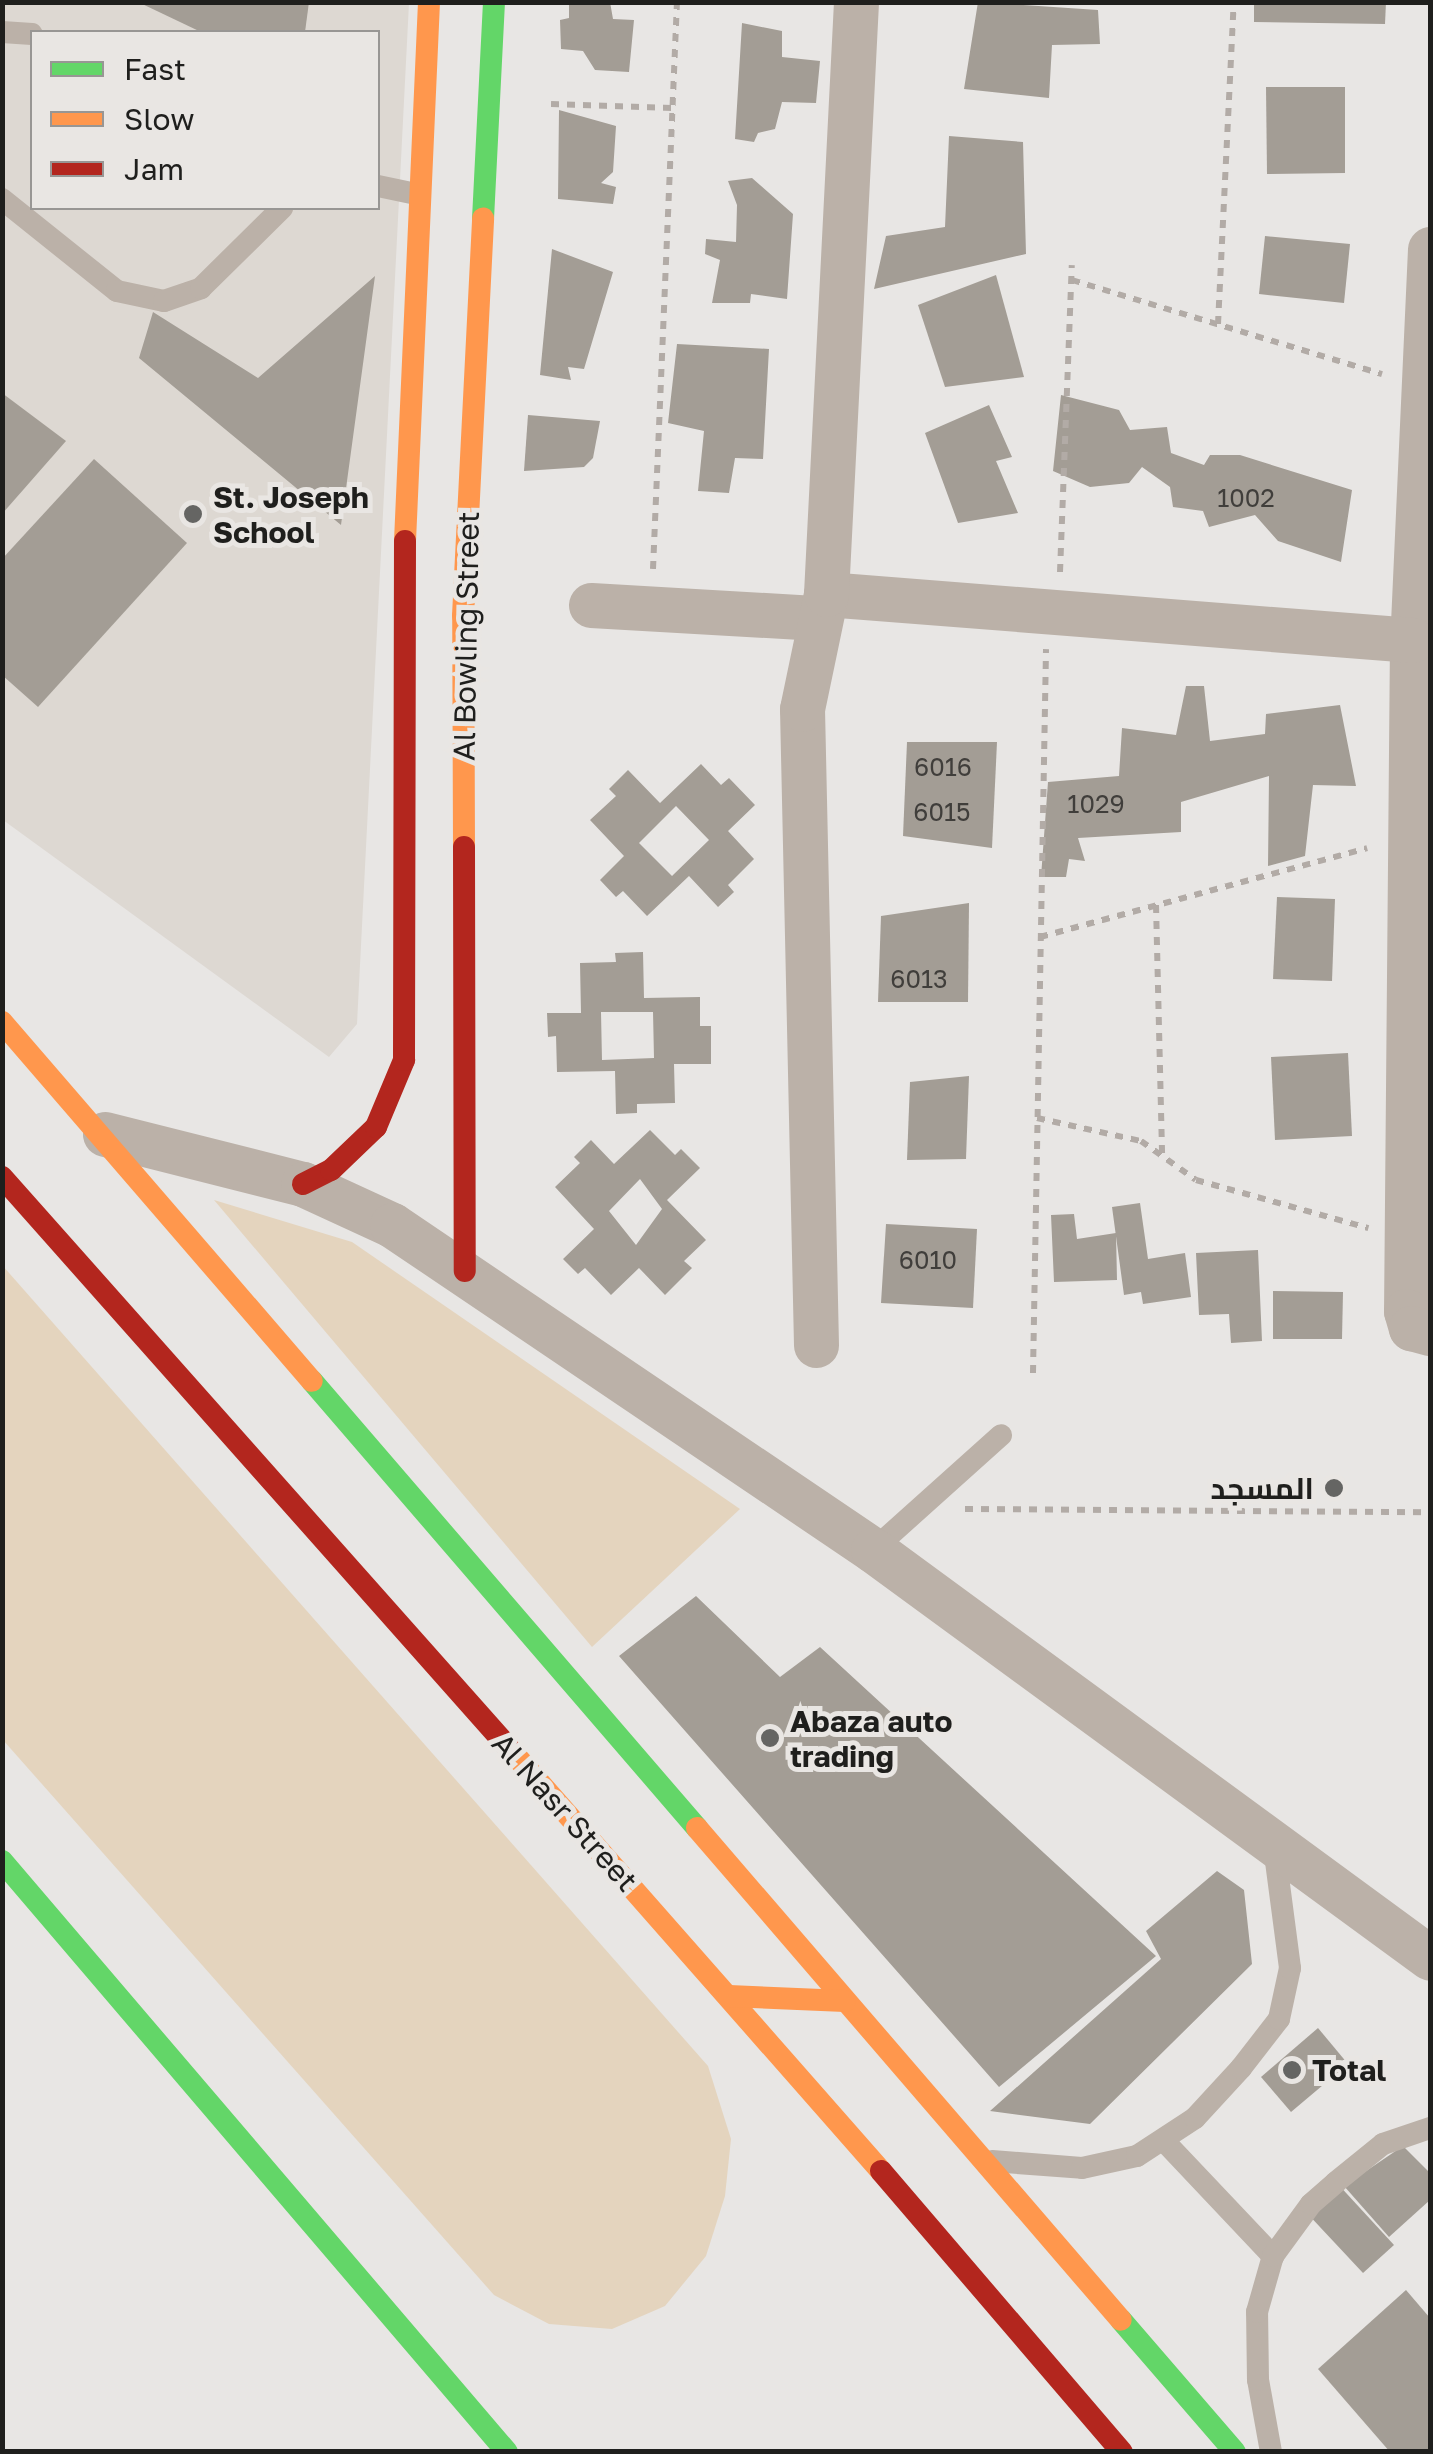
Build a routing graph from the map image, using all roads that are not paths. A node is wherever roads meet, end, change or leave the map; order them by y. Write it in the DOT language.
graph roads {
  1 [pos="429,2"];
  2 [pos="494,2"];
  3 [pos="856,2"];
  4 [pos="2,32"];
  5 [pos="30,34"];
  6 [pos="380,186"];
  7 [pos="416,194"];
  8 [pos="2,198"];
  9 [pos="280,210"];
  10 [pos="1430,250"];
  11 [pos="591,604"];
  12 [pos="822,606"];
  13 [pos="1412,640"];
  14 [pos="2,1022"];
  15 [pos="105,1134"];
  16 [pos="2,1178"];
  17 [pos="303,1184"];
  18 [pos="465,1270"];
  19 [pos="1430,1333"];
  20 [pos="816,1345"];
  21 [pos="1000,1435"];
  22 [pos="873,1550"];
  23 [pos="1274,1843"];
  24 [pos="2,1862"];
  25 [pos="1430,1958"];
  26 [pos="729,1996"];
  27 [pos="844,2001"];
  28 [pos="1430,2128"];
  29 [pos="1166,2143"];
  30 [pos="983,2161"];
  31 [pos="1273,2256"];
  32 [pos="507,2452"];
  33 [pos="1122,2452"];
  34 [pos="1235,2452"];
  35 [pos="1272,2452"];
  1 -- 7 [label="street, Al Bowling Street"];
  2 -- 18 [label="street, Al Bowling Street"];
  3 -- 12 [label="street"];
  4 -- 5 [label="lane"];
  6 -- 7 [label="lane"];
  7 -- 17 [label="street, Al Bowling Street"];
  8 -- 9 [label="lane"];
  10 -- 13 [label="street"];
  11 -- 12 [label="street"];
  12 -- 13 [label="street"];
  12 -- 20 [label="street"];
  13 -- 19 [label="street"];
  14 -- 15 [label="street"];
  15 -- 17 [label="street"];
  15 -- 27 [label="street"];
  16 -- 26 [label="street, Al Nasr Street"];
  17 -- 18 [label="street"];
  18 -- 22 [label="street"];
  21 -- 22 [label="lane"];
  22 -- 23 [label="street"];
  23 -- 25 [label="street"];
  23 -- 29 [label="lane"];
  24 -- 32 [label="street"];
  26 -- 27 [label="street"];
  26 -- 33 [label="street, Al Nasr Street"];
  27 -- 30 [label="street"];
  28 -- 31 [label="lane"];
  29 -- 30 [label="lane"];
  29 -- 31 [label="lane"];
  30 -- 34 [label="street"];
  31 -- 35 [label="lane"];
}
